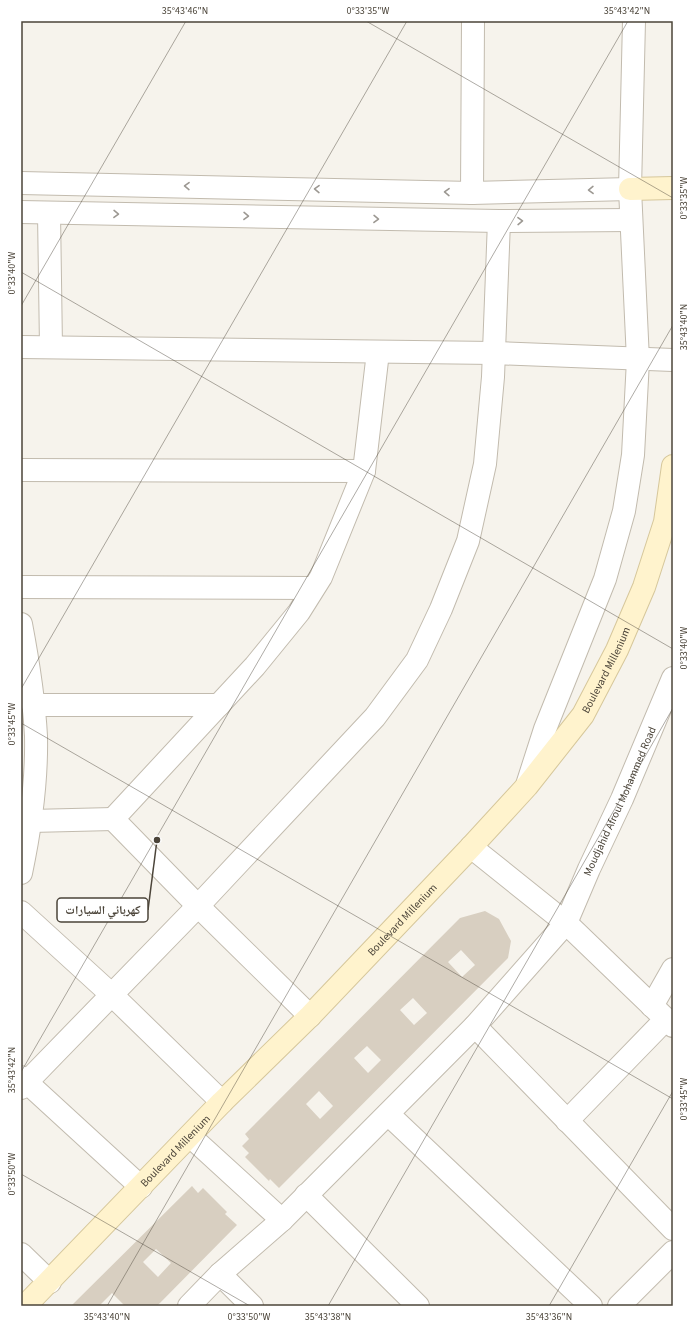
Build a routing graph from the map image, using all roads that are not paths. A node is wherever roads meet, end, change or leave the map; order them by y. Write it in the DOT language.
graph roads {
  1 [pos="473,21"];
  2 [pos="634,21"];
  3 [pos="21,183"];
  4 [pos="94,184"];
  5 [pos="673,188"];
  6 [pos="630,189"];
  7 [pos="472,193"];
  8 [pos="21,212"];
  9 [pos="49,213"];
  10 [pos="94,214"];
  11 [pos="630,220"];
  12 [pos="499,221"];
  13 [pos="21,346"];
  14 [pos="51,347"];
  15 [pos="378,352"];
  16 [pos="494,353"];
  17 [pos="638,360"];
  18 [pos="673,360"];
  19 [pos="673,466"];
  20 [pos="21,470"];
  21 [pos="364,471"];
  22 [pos="21,587"];
  23 [pos="313,588"];
  24 [pos="21,624"];
  25 [pos="672,683"];
  26 [pos="33,705"];
  27 [pos="219,705"];
  28 [pos="527,786"];
  29 [pos="114,819"];
  30 [pos="31,821"];
  31 [pos="471,847"];
  32 [pos="21,873"];
  33 [pos="198,906"];
  34 [pos="21,912"];
  35 [pos="566,923"];
  36 [pos="673,969"];
  37 [pos="112,995"];
  38 [pos="310,1016"];
  39 [pos="664,1017"];
  40 [pos="475,1026"];
  41 [pos="23,1082"];
  42 [pos="222,1102"];
  43 [pos="388,1114"];
  44 [pos="567,1121"];
  45 [pos="190,1136"];
  46 [pos="141,1187"];
  47 [pos="306,1196"];
  48 [pos="282,1220"];
  49 [pos="673,1229"];
  50 [pos="673,1252"];
  51 [pos="21,1254"];
  52 [pos="220,1274"];
  53 [pos="50,1282"];
  54 [pos="25,1306"];
  55 [pos="189,1306"];
  56 [pos="252,1306"];
  57 [pos="418,1306"];
  58 [pos="590,1306"];
  59 [pos="619,1306"];
  1 -- 7 [label="street"];
  2 -- 6 [label="street"];
  3 -- 4 [label="street"];
  7 -- 4 [label="street, one-way"];
  4 -- 10 [label="street"];
  5 -- 6 [label="main road"];
  6 -- 7 [label="street, one-way"];
  6 -- 11 [label="street"];
  8 -- 9 [label="street"];
  9 -- 10 [label="street"];
  9 -- 14 [label="street"];
  10 -- 12 [label="street, one-way"];
  12 -- 11 [label="street, one-way"];
  11 -- 17 [label="street"];
  12 -- 16 [label="street"];
  13 -- 14 [label="street"];
  14 -- 15 [label="street"];
  15 -- 16 [label="street"];
  15 -- 21 [label="street"];
  16 -- 17 [label="street"];
  16 -- 33 [label="street"];
  17 -- 18 [label="street"];
  17 -- 28 [label="street"];
  19 -- 28 [label="main road, Boulevard Millenium"];
  20 -- 21 [label="street"];
  21 -- 23 [label="street"];
  22 -- 23 [label="street"];
  23 -- 27 [label="street"];
  24 -- 26 [label="street"];
  25 -- 35 [label="street, Moudjahid Afroul Mohammed Road"];
  26 -- 27 [label="street"];
  26 -- 30 [label="street"];
  27 -- 29 [label="street"];
  28 -- 31 [label="main road, Boulevard Millenium"];
  29 -- 30 [label="street"];
  29 -- 33 [label="street"];
  30 -- 32 [label="street"];
  31 -- 35 [label="street"];
  31 -- 38 [label="main road, Boulevard Millenium"];
  33 -- 37 [label="street"];
  33 -- 38 [label="street"];
  34 -- 37 [label="street"];
  35 -- 39 [label="street"];
  35 -- 40 [label="street, Moudjahid Afroul Mohammed Road"];
  36 -- 39 [label="street"];
  37 -- 41 [label="street"];
  37 -- 42 [label="street"];
  38 -- 42 [label="main road, Boulevard Millenium"];
  39 -- 44 [label="street"];
  40 -- 43 [label="street, Moudjahid Afroul Mohammed Road"];
  40 -- 44 [label="street"];
  41 -- 46 [label="street"];
  42 -- 45 [label="main road, Boulevard Millenium"];
  43 -- 47 [label="street, Moudjahid Afroul Mohammed Road"];
  43 -- 58 [label="street"];
  44 -- 49 [label="street"];
  45 -- 46 [label="main road, Boulevard Millenium"];
  45 -- 48 [label="street"];
  46 -- 53 [label="main road, Boulevard Millenium"];
  47 -- 48 [label="street, Moudjahid Afroul Mohammed Road"];
  47 -- 57 [label="street"];
  48 -- 52 [label="street, Moudjahid Afroul Mohammed Road"];
  50 -- 59 [label="street"];
  51 -- 53 [label="street"];
  52 -- 55 [label="street, Moudjahid Afroul Mohammed Road"];
  52 -- 56 [label="street"];
  53 -- 54 [label="main road, Boulevard Millenium"];
}
